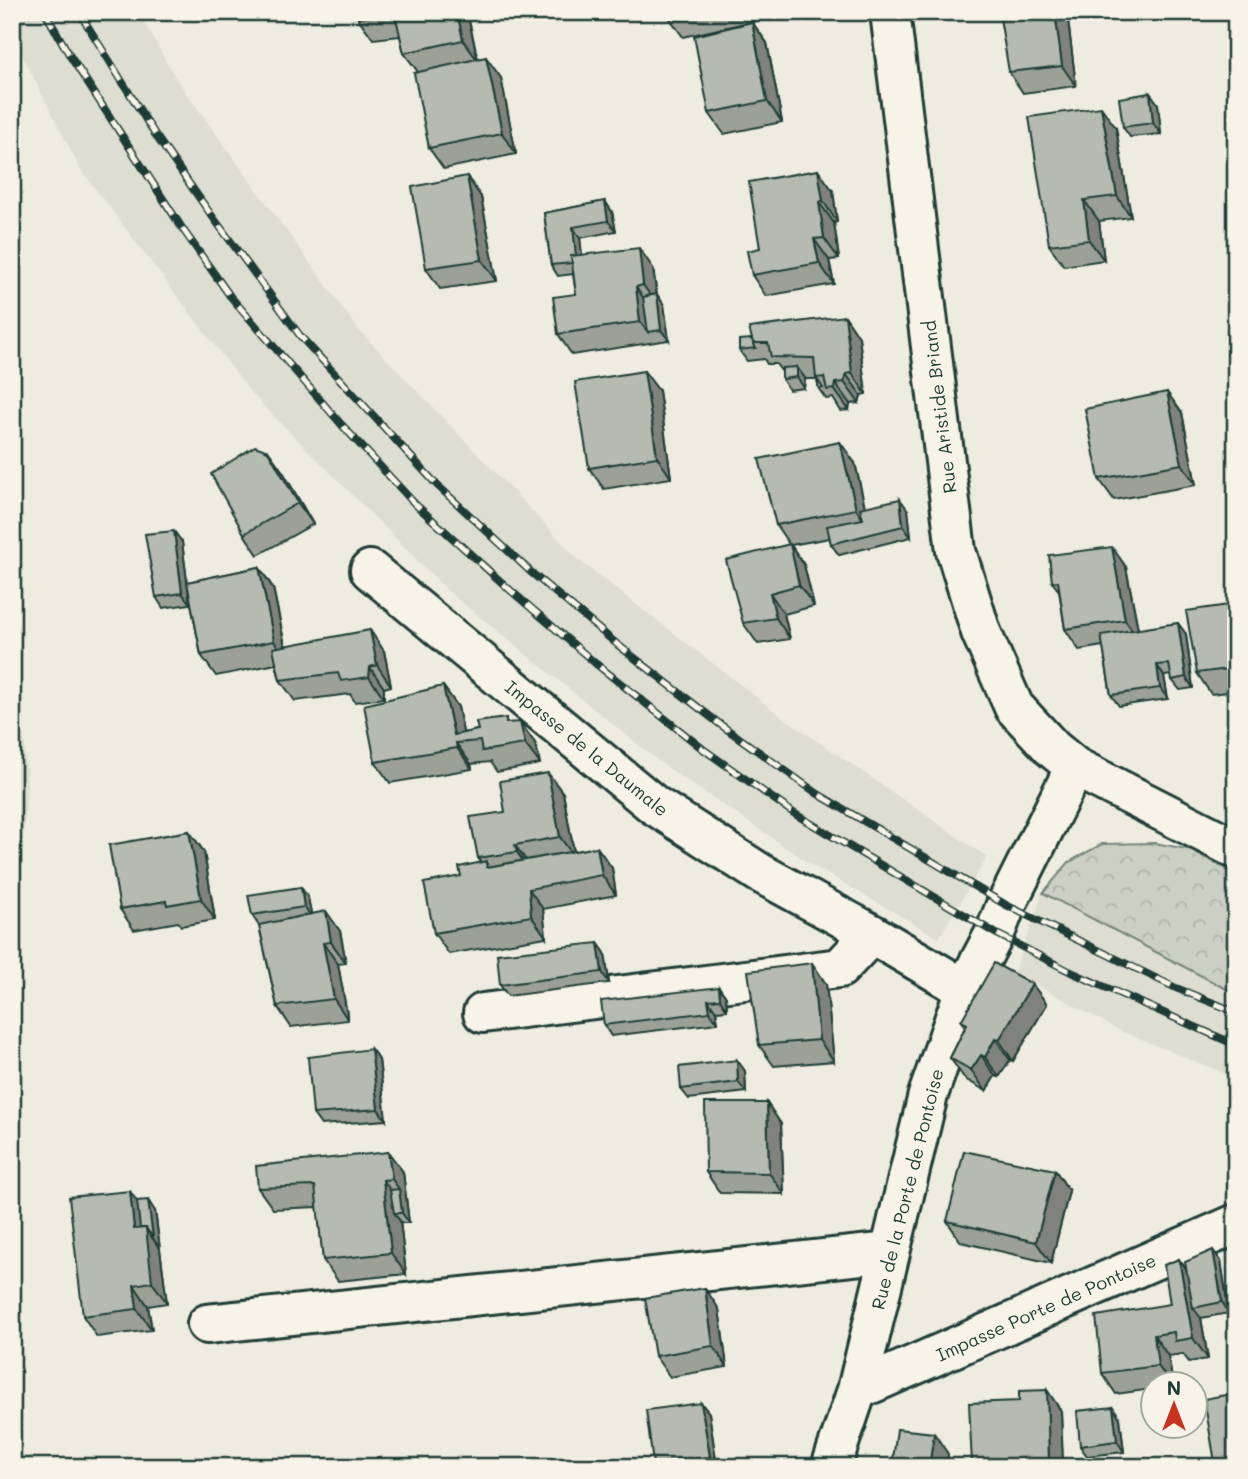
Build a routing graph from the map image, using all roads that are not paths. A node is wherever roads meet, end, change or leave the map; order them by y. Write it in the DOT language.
graph roads {
  1 [pos="890,12"];
  2 [pos="370,570"];
  3 [pos="1075,767"];
  4 [pos="1236,849"];
  5 [pos="872,934"];
  6 [pos="965,989"];
  7 [pos="483,1013"];
  8 [pos="1236,1224"];
  9 [pos="890,1252"];
  10 [pos="207,1324"];
  11 [pos="857,1390"];
  12 [pos="831,1467"];
  1 -- 3 [label="street, Rue Aristide Briand"];
  2 -- 5 [label="street, Impasse de la Daumale"];
  3 -- 4 [label="street, Rue Aristide Briand"];
  3 -- 6 [label="street, Rue de la Porte de Pontoise"];
  5 -- 6 [label="street, Impasse de la Daumale"];
  5 -- 7 [label="street"];
  6 -- 9 [label="street, Rue de la Porte de Pontoise"];
  8 -- 11 [label="street, Impasse Porte de Pontoise"];
  9 -- 10 [label="street"];
  9 -- 11 [label="street, Rue de la Porte de Pontoise"];
  11 -- 12 [label="street, Rue de la Porte de Pontoise"];
}
